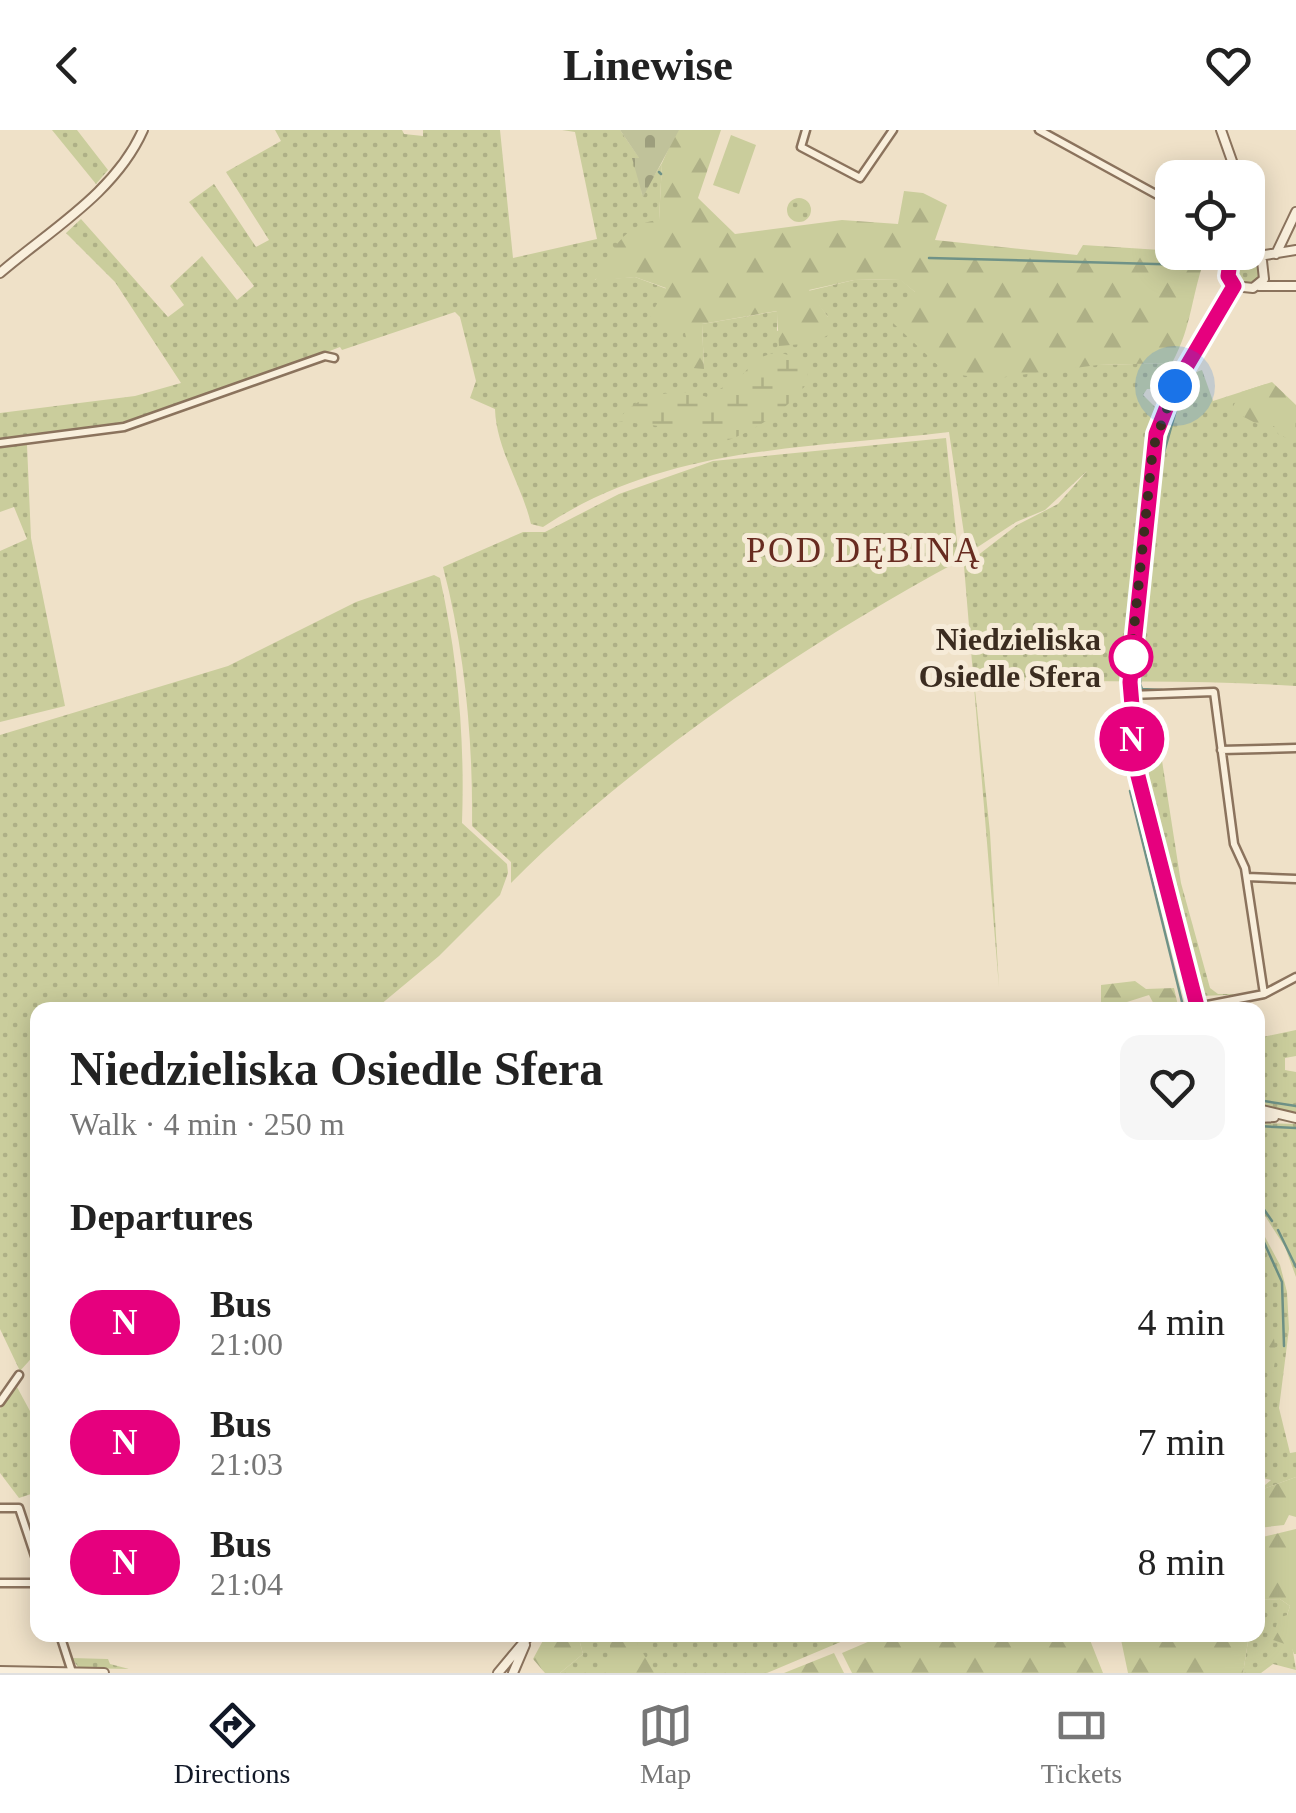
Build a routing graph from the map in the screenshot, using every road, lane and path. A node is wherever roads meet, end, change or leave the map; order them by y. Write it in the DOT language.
graph roads {
  1 [pos="143,130"];
  2 [pos="806,130"];
  3 [pos="893,130"];
  4 [pos="1039,130"];
  5 [pos="1221,130"];
  6 [pos="1232,160"];
  7 [pos="1155,194"];
  8 [pos="1296,212"];
  9 [pos="1283,241"];
  10 [pos="1294,250"];
  11 [pos="1276,254"];
  12 [pos="1265,255"];
  13 [pos="1230,270"];
  14 [pos="1264,270"];
  15 [pos="0,273"];
  16 [pos="1234,286"];
  17 [pos="1258,286"];
  18 [pos="1296,286"];
  19 [pos="334,358"];
  20 [pos="0,443"];
  21 [pos="1130,695"];
  22 [pos="1296,748"];
  23 [pos="1221,750"];
  24 [pos="1246,877"];
  25 [pos="1296,879"];
  26 [pos="1296,977"];
  27 [pos="1264,994"];
  28 [pos="1195,1002"];
  29 [pos="1226,1002"];
  30 [pos="1265,1112"];
  31 [pos="1284,1116"];
  32 [pos="1265,1117"];
  33 [pos="1296,1118"];
  34 [pos="19,1375"];
  35 [pos="0,1402"];
  36 [pos="0,1508"];
  37 [pos="30,1541"];
  38 [pos="0,1583"];
  39 [pos="30,1583"];
  40 [pos="62,1642"];
  41 [pos="525,1642"];
  42 [pos="527,1642"];
  43 [pos="0,1672"];
  44 [pos="72,1672"];
  45 [pos="104,1673"];
  46 [pos="498,1673"];
  47 [pos="512,1673"];
  1 -- 15 [label="street"];
  2 -- 3 [label="street"];
  4 -- 7 [label="street"];
  5 -- 6 [label="street"];
  8 -- 9 [label="street"];
  9 -- 10 [label="street"];
  9 -- 11 [label="street"];
  10 -- 11 [label="street"];
  11 -- 12 [label="street"];
  13 -- 16 [label="street"];
  14 -- 17 [label="street"];
  16 -- 17 [label="street"];
  16 -- 21 [label="street"];
  17 -- 18 [label="street"];
  19 -- 20 [label="street"];
  21 -- 23 [label="street"];
  21 -- 28 [label="street"];
  22 -- 23 [label="street"];
  23 -- 24 [label="street"];
  24 -- 25 [label="street"];
  24 -- 27 [label="street"];
  26 -- 27 [label="street"];
  27 -- 29 [label="street"];
  30 -- 31 [label="street"];
  31 -- 32 [label="street"];
  31 -- 33 [label="street"];
  34 -- 35 [label="street"];
  36 -- 37 [label="street"];
  38 -- 39 [label="street"];
  40 -- 44 [label="street"];
  41 -- 46 [label="street"];
  42 -- 47 [label="street"];
  43 -- 44 [label="street"];
  44 -- 45 [label="street"];
}
